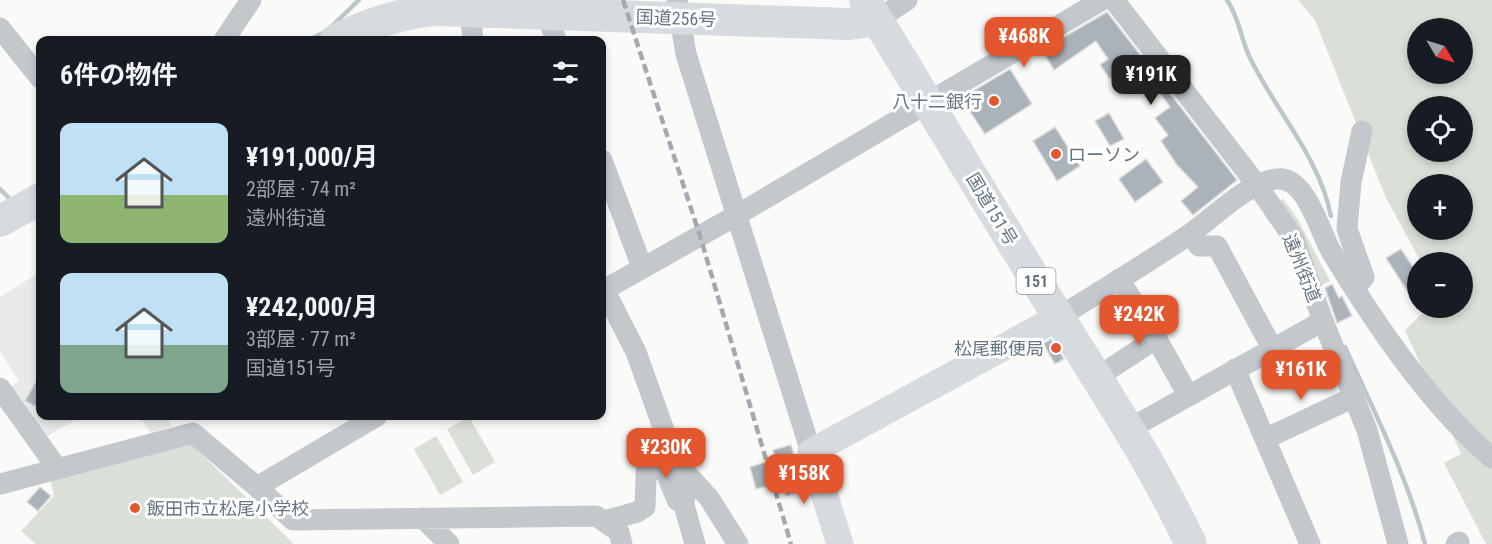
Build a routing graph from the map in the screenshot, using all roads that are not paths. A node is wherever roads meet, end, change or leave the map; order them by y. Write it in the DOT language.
graph roads {
  1 [pos="251,0"];
  2 [pos="907,0"];
  3 [pos="1102,0"];
  4 [pos="1114,0"];
  5 [pos="678,9"];
  6 [pos="716,10"];
  7 [pos="871,10"];
  8 [pos="472,26"];
  9 [pos="551,27"];
  10 [pos="0,28"];
  11 [pos="227,36"];
  12 [pos="345,36"];
  13 [pos="36,73"];
  14 [pos="927,103"];
  15 [pos="1362,131"];
  16 [pos="606,171"];
  17 [pos="1257,185"];
  18 [pos="36,201"];
  19 [pos="737,215"];
  20 [pos="0,221"];
  21 [pos="1190,234"];
  22 [pos="642,267"];
  23 [pos="1119,279"];
  24 [pos="606,288"];
  25 [pos="1355,288"];
  26 [pos="606,296"];
  27 [pos="1059,317"];
  28 [pos="1323,321"];
  29 [pos="1157,338"];
  30 [pos="1272,348"];
  31 [pos="1235,369"];
  32 [pos="1096,378"];
  33 [pos="0,388"];
  34 [pos="1188,395"];
  35 [pos="1354,398"];
  36 [pos="370,420"];
  37 [pos="1130,429"];
  38 [pos="1265,439"];
  39 [pos="669,444"];
  40 [pos="811,452"];
  41 [pos="647,455"];
  42 [pos="1492,458"];
  43 [pos="57,468"];
  44 [pos="686,473"];
  45 [pos="0,484"];
  46 [pos="257,486"];
  47 [pos="684,505"];
  48 [pos="423,518"];
  49 [pos="604,521"];
  50 [pos="449,544"];
  51 [pos="622,544"];
  52 [pos="695,544"];
  53 [pos="738,544"];
  54 [pos="840,544"];
  55 [pos="1191,544"];
  56 [pos="1310,544"];
  57 [pos="1398,544"];
  1 -- 11 [label="street"];
  2 -- 7 [label="street"];
  3 -- 14 [label="street"];
  4 -- 17 [label="street, 遠州街道"];
  5 -- 6 [label="highway, 国道256号"];
  5 -- 9 [label="highway, 国道256号"];
  5 -- 19 [label="street"];
  6 -- 7 [label="highway, 国道256号"];
  7 -- 14 [label="highway, 国道151号 / 151"];
  8 -- 9 [label="highway, 国道256号"];
  8 -- 12 [label="highway, 国道256号"];
  10 -- 13 [label="street"];
  14 -- 19 [label="street"];
  14 -- 27 [label="highway, 国道151号 / 151"];
  15 -- 25 [label="street"];
  16 -- 22 [label="street"];
  17 -- 21 [label="street"];
  17 -- 25 [label="street"];
  17 -- 28 [label="street, 遠州街道"];
  18 -- 20 [label="highway"];
  19 -- 22 [label="street"];
  19 -- 40 [label="street"];
  21 -- 23 [label="street"];
  21 -- 30 [label="street"];
  22 -- 24 [label="street"];
  23 -- 27 [label="street"];
  23 -- 29 [label="street"];
  25 -- 42 [label="street"];
  26 -- 39 [label="street"];
  27 -- 32 [label="highway, 国道151号 / 151"];
  27 -- 40 [label="main road"];
  28 -- 30 [label="street"];
  28 -- 35 [label="street, 遠州街道"];
  29 -- 32 [label="street"];
  29 -- 34 [label="street"];
  30 -- 31 [label="street"];
  31 -- 34 [label="street"];
  31 -- 38 [label="street"];
  32 -- 37 [label="highway, 国道151号 / 151"];
  33 -- 43 [label="street"];
  34 -- 37 [label="street"];
  35 -- 38 [label="street"];
  35 -- 57 [label="street, 遠州街道"];
  36 -- 46 [label="street"];
  37 -- 55 [label="highway, 国道151号 / 151"];
  38 -- 56 [label="street"];
  39 -- 41 [label="street"];
  39 -- 44 [label="street"];
  40 -- 54 [label="main road"];
  41 -- 47 [label="street"];
  41 -- 49 [label="street"];
  43 -- 45 [label="street"];
  43 -- 46 [label="street"];
  44 -- 47 [label="street"];
  44 -- 53 [label="street"];
  46 -- 48 [label="street"];
  47 -- 52 [label="street"];
  48 -- 49 [label="street"];
  48 -- 50 [label="street"];
  49 -- 51 [label="street"];
}
